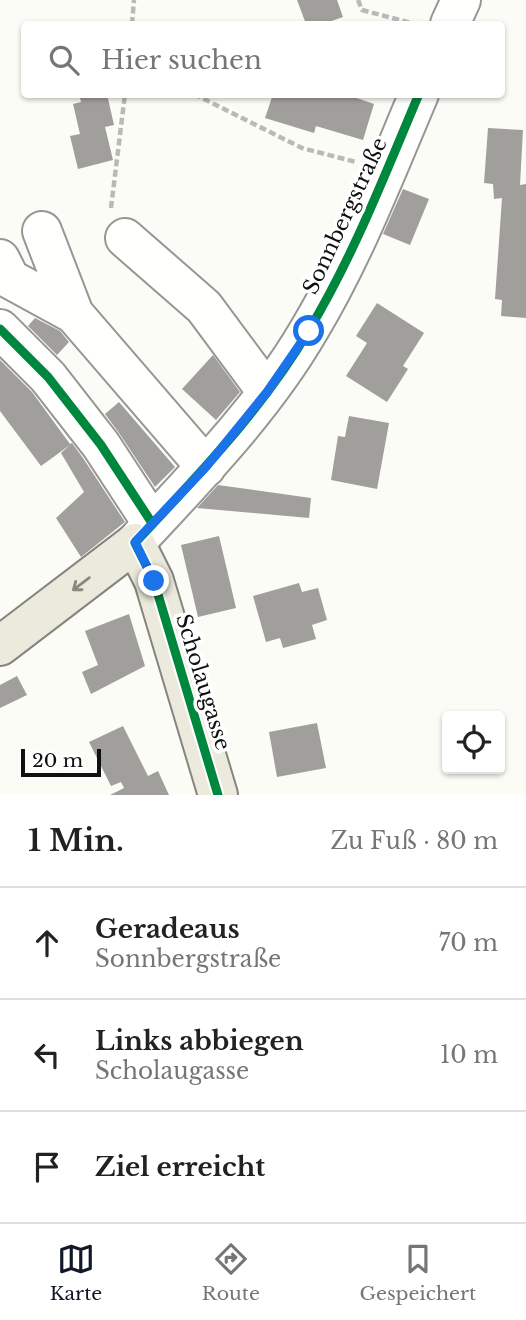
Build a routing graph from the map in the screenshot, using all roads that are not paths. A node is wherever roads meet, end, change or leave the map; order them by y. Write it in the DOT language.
graph roads {
  1 [pos="461,0"];
  2 [pos="451,21"];
  3 [pos="417,98"];
  4 [pos="41,231"];
  5 [pos="125,238"];
  6 [pos="0,259"];
  7 [pos="74,314"];
  8 [pos="0,329"];
  9 [pos="267,392"];
  10 [pos="206,467"];
  11 [pos="143,533"];
  12 [pos="0,646"];
  13 [pos="218,795"];
  1 -- 2 [label="street"];
  3 -- 9 [label="street, Sonnbergstraße"];
  4 -- 7 [label="street"];
  5 -- 9 [label="street"];
  6 -- 7 [label="street"];
  7 -- 10 [label="street"];
  8 -- 11 [label="street"];
  9 -- 10 [label="street, Sonnbergstraße"];
  10 -- 11 [label="street, Sonnbergstraße"];
  11 -- 12 [label="main road, Sonnbergstraße, one-way"];
  11 -- 13 [label="main road, Scholaugasse"];
}
